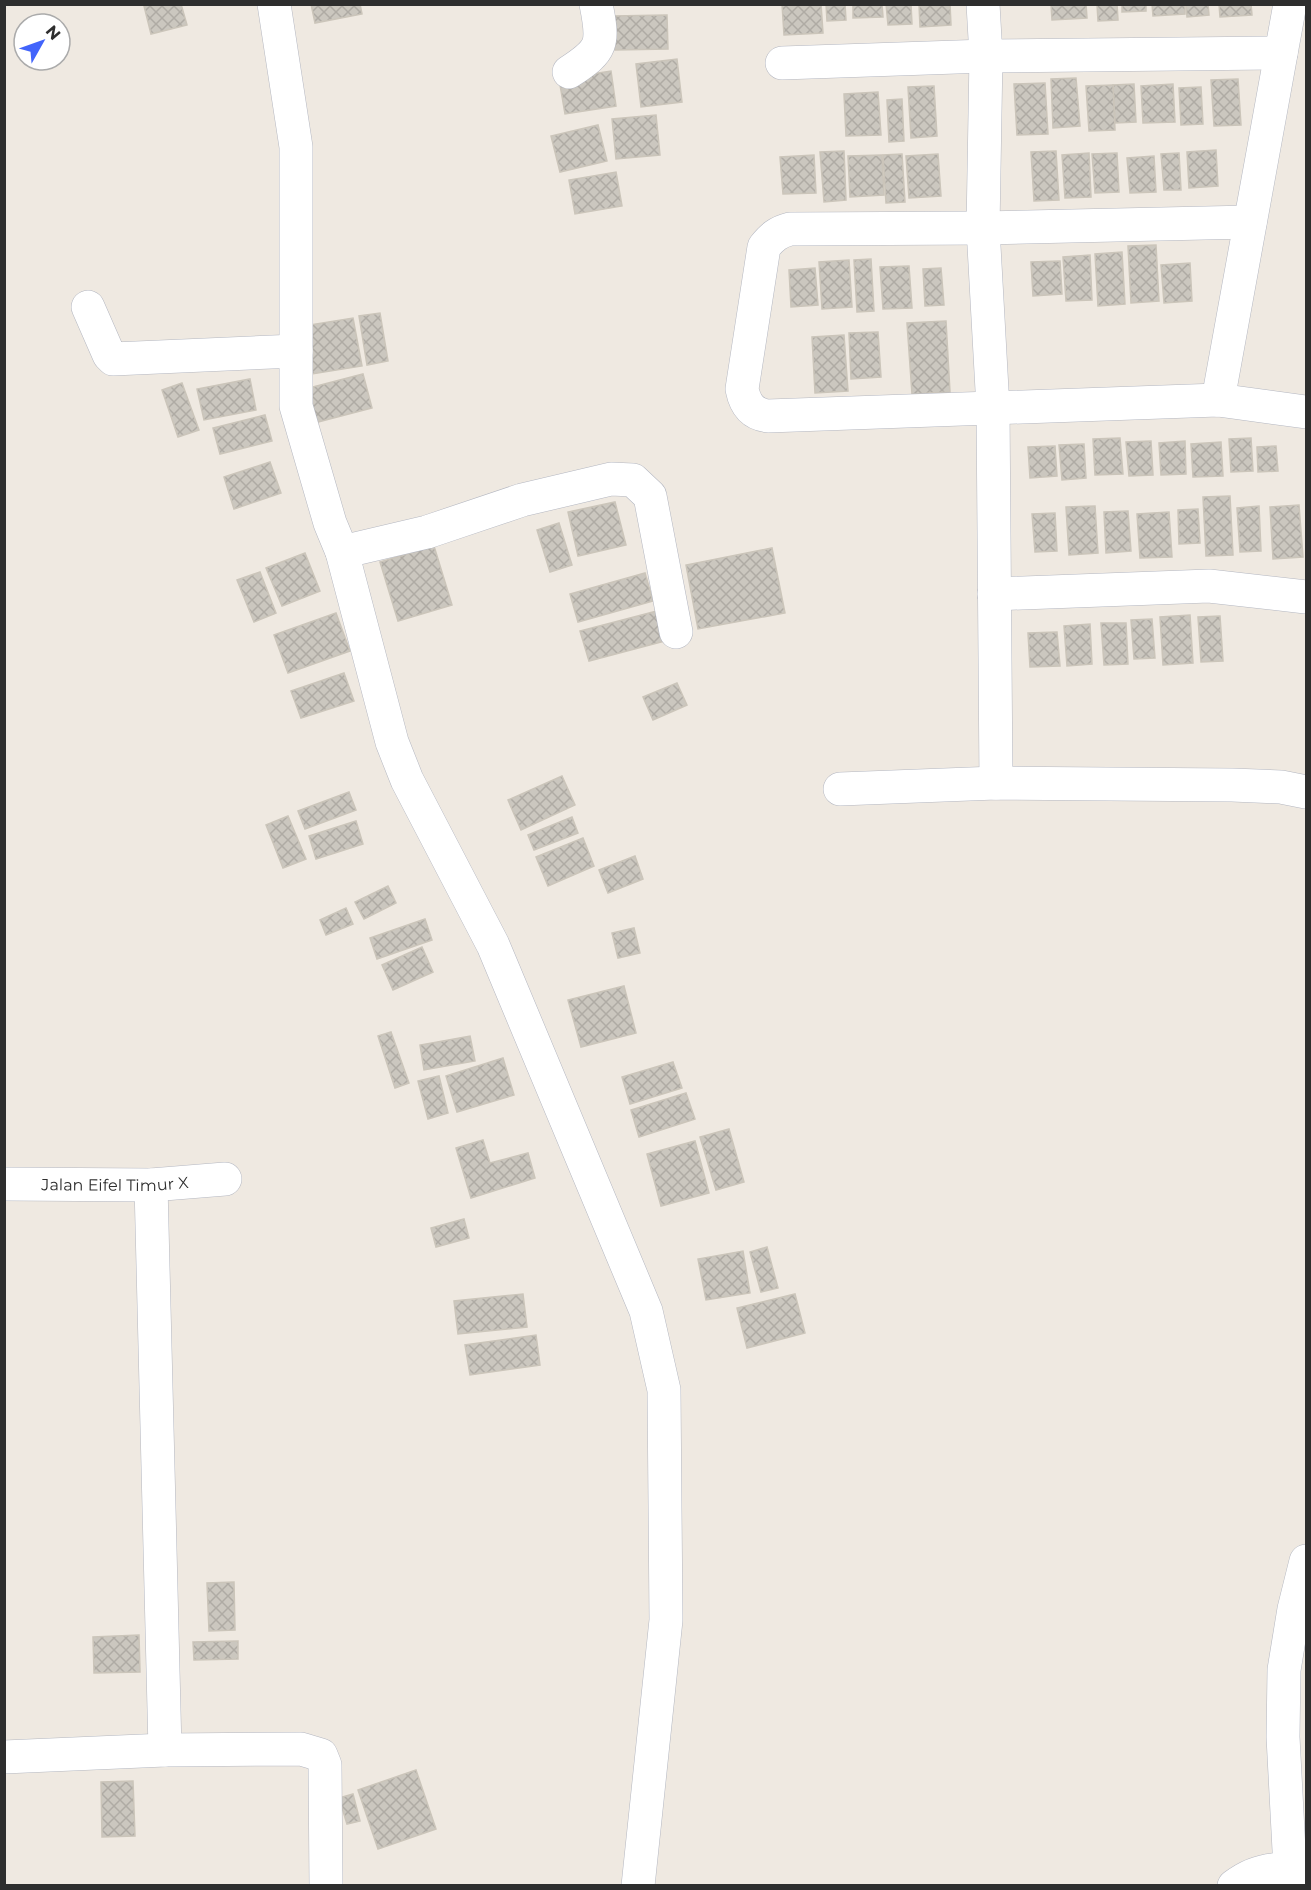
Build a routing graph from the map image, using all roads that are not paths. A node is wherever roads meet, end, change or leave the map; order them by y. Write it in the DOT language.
graph roads {
  1 [pos="274,4"];
  2 [pos="596,4"];
  3 [pos="983,4"];
  4 [pos="1290,4"];
  5 [pos="1281,53"];
  6 [pos="986,56"];
  7 [pos="782,63"];
  8 [pos="569,72"];
  9 [pos="1250,222"];
  10 [pos="983,228"];
  11 [pos="88,308"];
  12 [pos="296,351"];
  13 [pos="1218,400"];
  14 [pos="993,408"];
  15 [pos="1306,412"];
  16 [pos="342,552"];
  17 [pos="994,594"];
  18 [pos="1306,597"];
  19 [pos="676,632"];
  20 [pos="996,783"];
  21 [pos="840,789"];
  22 [pos="1306,792"];
  23 [pos="225,1179"];
  24 [pos="4,1184"];
  25 [pos="151,1185"];
  26 [pos="1306,1561"];
  27 [pos="165,1750"];
  28 [pos="4,1757"];
  29 [pos="1298,1870"];
  30 [pos="326,1886"];
  31 [pos="638,1886"];
  32 [pos="1234,1886"];
  1 -- 12 [label="street"];
  2 -- 8 [label="street"];
  3 -- 6 [label="street"];
  4 -- 5 [label="street"];
  5 -- 6 [label="street"];
  5 -- 9 [label="street"];
  6 -- 7 [label="street"];
  6 -- 10 [label="street"];
  9 -- 10 [label="street"];
  9 -- 13 [label="street"];
  10 -- 14 [label="street"];
  10 -- 14 [label="street"];
  11 -- 12 [label="street"];
  12 -- 16 [label="street"];
  13 -- 14 [label="street"];
  13 -- 15 [label="street"];
  14 -- 17 [label="street"];
  16 -- 19 [label="street"];
  16 -- 31 [label="street"];
  17 -- 18 [label="street"];
  17 -- 20 [label="street"];
  20 -- 21 [label="street"];
  20 -- 22 [label="street"];
  23 -- 25 [label="street, Jalan Eifel Timur X"];
  24 -- 25 [label="street, Jalan Eifel Timur X"];
  25 -- 27 [label="street"];
  26 -- 29 [label="street"];
  27 -- 28 [label="street"];
  27 -- 30 [label="street"];
  29 -- 32 [label="street"];
}
